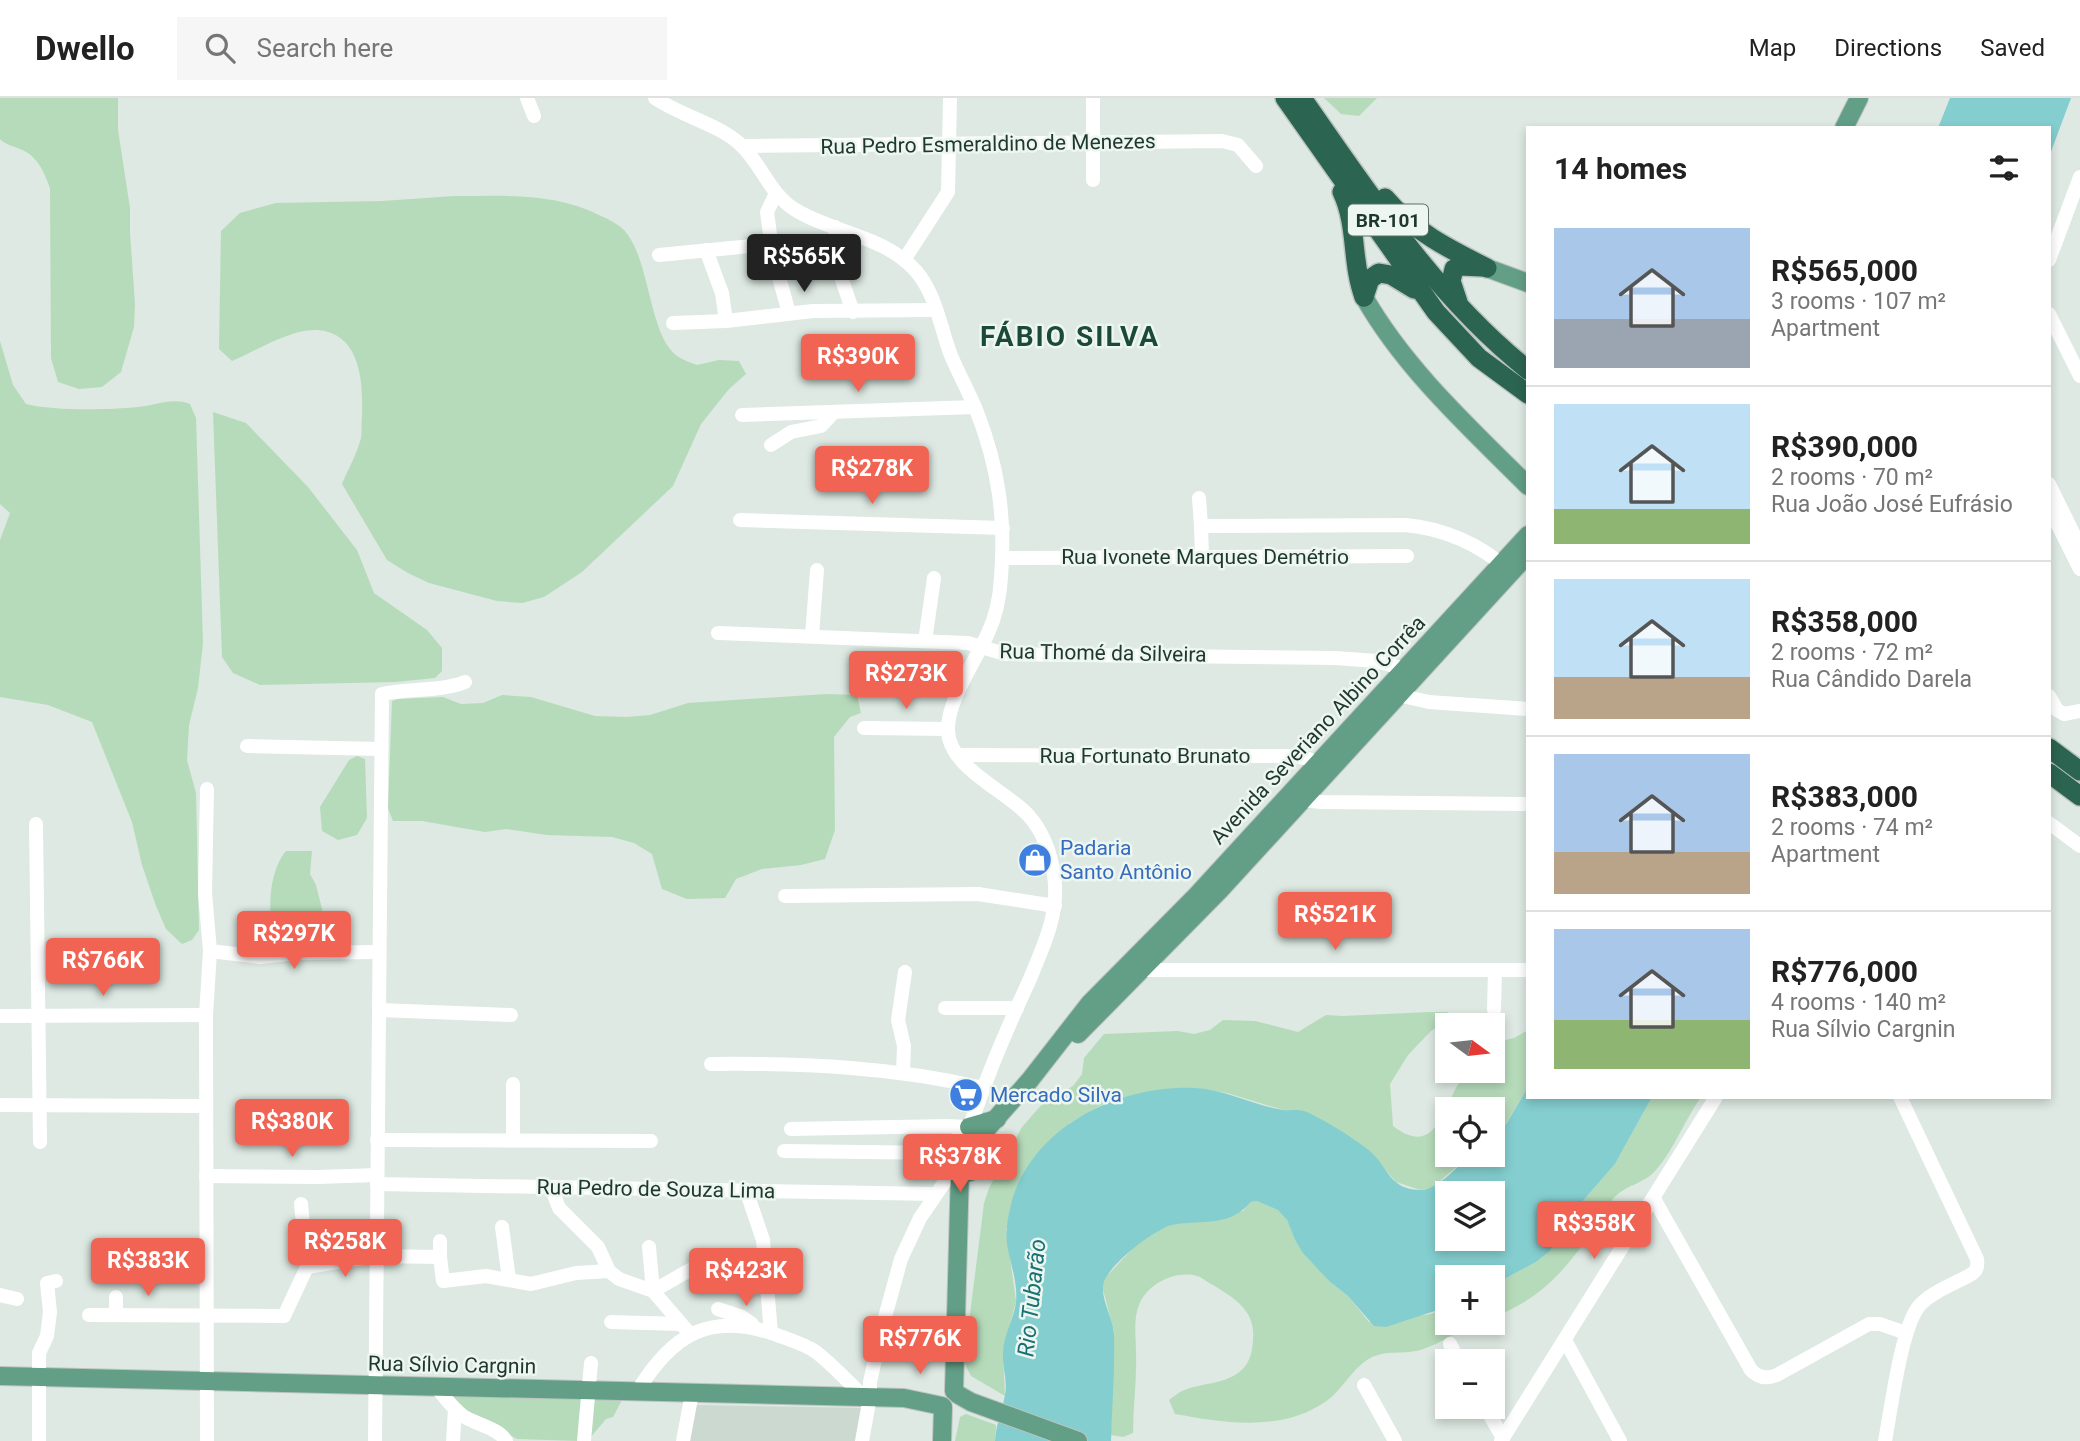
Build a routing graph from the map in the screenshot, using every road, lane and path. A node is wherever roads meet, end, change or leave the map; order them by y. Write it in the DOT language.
graph roads {
  1 [pos="527,98"];
  2 [pos="655,98"];
  3 [pos="950,98"];
  4 [pos="1093,98"];
  5 [pos="1285,98"];
  6 [pos="1302,98"];
  7 [pos="1860,98"];
  8 [pos="534,116"];
  9 [pos="1321,126"];
  10 [pos="1845,126"];
  11 [pos="1093,143"];
  12 [pos="949,144"];
  13 [pos="742,146"];
  14 [pos="1326,156"];
  15 [pos="1256,166"];
  16 [pos="2080,177"];
  17 [pos="1093,180"];
  18 [pos="776,193"];
  19 [pos="835,227"];
  20 [pos="771,244"];
  21 [pos="706,250"];
  22 [pos="659,255"];
  23 [pos="2051,255"];
  24 [pos="904,260"];
  25 [pos="1487,268"];
  26 [pos="1526,282"];
  27 [pos="1423,295"];
  28 [pos="1364,297"];
  29 [pos="936,310"];
  30 [pos="1462,310"];
  31 [pos="853,312"];
  32 [pos="789,313"];
  33 [pos="2051,318"];
  34 [pos="726,321"];
  35 [pos="673,323"];
  36 [pos="1526,368"];
  37 [pos="2080,376"];
  38 [pos="1526,392"];
  39 [pos="975,407"];
  40 [pos="834,412"];
  41 [pos="742,415"];
  42 [pos="771,445"];
  43 [pos="1526,484"];
  44 [pos="2051,488"];
  45 [pos="1199,498"];
  46 [pos="2051,511"];
  47 [pos="740,520"];
  48 [pos="1201,526"];
  49 [pos="1003,528"];
  50 [pos="1526,538"];
  51 [pos="2080,547"];
  52 [pos="1526,555"];
  53 [pos="1407,556"];
  54 [pos="1202,557"];
  55 [pos="1002,558"];
  56 [pos="1506,568"];
  57 [pos="2080,569"];
  58 [pos="817,570"];
  59 [pos="934,578"];
  60 [pos="718,632"];
  61 [pos="813,636"];
  62 [pos="925,641"];
  63 [pos="982,647"];
  64 [pos="1405,669"];
  65 [pos="465,682"];
  66 [pos="1398,695"];
  67 [pos="2051,700"];
  68 [pos="1526,709"];
  69 [pos="2080,711"];
  70 [pos="864,728"];
  71 [pos="948,729"];
  72 [pos="247,746"];
  73 [pos="381,749"];
  74 [pos="2051,749"];
  75 [pos="957,755"];
  76 [pos="1322,768"];
  77 [pos="2080,771"];
  78 [pos="2051,774"];
  79 [pos="207,789"];
  80 [pos="1297,796"];
  81 [pos="2080,796"];
  82 [pos="1526,804"];
  83 [pos="37,824"];
  84 [pos="2051,824"];
  85 [pos="2080,846"];
  86 [pos="785,896"];
  87 [pos="1055,906"];
  88 [pos="210,951"];
  89 [pos="379,952"];
  90 [pos="1137,965"];
  91 [pos="1495,970"];
  92 [pos="1526,970"];
  93 [pos="905,972"];
  94 [pos="945,1008"];
  95 [pos="1017,1008"];
  96 [pos="379,1010"];
  97 [pos="1494,1010"];
  98 [pos="206,1015"];
  99 [pos="511,1015"];
  100 [pos="0,1016"];
  101 [pos="39,1016"];
  102 [pos="711,1064"];
  103 [pos="903,1072"];
  104 [pos="513,1084"];
  105 [pos="983,1088"];
  106 [pos="1715,1099"];
  107 [pos="1901,1099"];
  108 [pos="0,1105"];
  109 [pos="40,1105"];
  110 [pos="206,1106"];
  111 [pos="997,1119"];
  112 [pos="969,1127"];
  113 [pos="791,1129"];
  114 [pos="377,1140"];
  115 [pos="513,1140"];
  116 [pos="651,1140"];
  117 [pos="40,1142"];
  118 [pos="784,1151"];
  119 [pos="964,1163"];
  120 [pos="206,1176"];
  121 [pos="377,1179"];
  122 [pos="551,1187"];
  123 [pos="746,1191"];
  124 [pos="935,1194"];
  125 [pos="1654,1199"];
  126 [pos="301,1204"];
  127 [pos="502,1227"];
  128 [pos="649,1247"];
  129 [pos="376,1256"];
  130 [pos="307,1267"];
  131 [pos="695,1267"];
  132 [pos="609,1271"];
  133 [pos="509,1279"];
  134 [pos="52,1282"];
  135 [pos="653,1291"];
  136 [pos="0,1295"];
  137 [pos="116,1297"];
  138 [pos="17,1299"];
  139 [pos="718,1310"];
  140 [pos="89,1315"];
  141 [pos="116,1315"];
  142 [pos="207,1317"];
  143 [pos="611,1322"];
  144 [pos="685,1329"];
  145 [pos="765,1331"];
  146 [pos="1906,1334"];
  147 [pos="1565,1340"];
  148 [pos="1450,1344"];
  149 [pos="1452,1349"];
  150 [pos="591,1363"];
  151 [pos="0,1376"];
  152 [pos="39,1377"];
  153 [pos="207,1381"];
  154 [pos="375,1385"];
  155 [pos="1364,1385"];
  156 [pos="436,1387"];
  157 [pos="590,1391"];
  158 [pos="637,1392"];
  159 [pos="692,1393"];
  160 [pos="867,1397"];
  161 [pos="954,1401"];
  162 [pos="455,1409"];
  163 [pos="1491,1419"];
  164 [pos="942,1437"];
  165 [pos="1502,1439"];
  166 [pos="39,1441"];
  167 [pos="207,1441"];
  168 [pos="375,1441"];
  169 [pos="453,1441"];
  170 [pos="506,1441"];
  171 [pos="584,1441"];
  172 [pos="683,1441"];
  173 [pos="862,1441"];
  174 [pos="1078,1441"];
  175 [pos="1395,1441"];
  176 [pos="1620,1441"];
  177 [pos="1885,1441"];
  1 -- 8 [label="street"];
  2 -- 13 [label="street"];
  3 -- 12 [label="street"];
  4 -- 11 [label="street"];
  5 -- 14 [label="highway, BR-101"];
  6 -- 9 [label="highway, BR-101"];
  7 -- 10 [label="main road"];
  9 -- 25 [label="highway"];
  9 -- 30 [label="highway, BR-101"];
  11 -- 12 [label="street, Rua Pedro Esmeraldino de Menezes"];
  11 -- 15 [label="street, Rua Pedro Esmeraldino de Menezes"];
  11 -- 17 [label="street"];
  12 -- 13 [label="street, Rua Pedro Esmeraldino de Menezes"];
  12 -- 24 [label="street"];
  13 -- 18 [label="street"];
  14 -- 27 [label="highway, BR-101"];
  14 -- 28 [label="highway"];
  16 -- 23 [label="street"];
  18 -- 19 [label="street"];
  18 -- 20 [label="street"];
  19 -- 24 [label="street"];
  19 -- 31 [label="street"];
  20 -- 21 [label="street"];
  20 -- 32 [label="street"];
  21 -- 22 [label="street"];
  21 -- 34 [label="street"];
  24 -- 29 [label="street"];
  25 -- 26 [label="main road"];
  25 -- 30 [label="highway"];
  27 -- 28 [label="highway"];
  27 -- 38 [label="highway, BR-101"];
  28 -- 43 [label="main road"];
  29 -- 31 [label="street"];
  29 -- 39 [label="street"];
  30 -- 36 [label="highway, BR-101"];
  31 -- 32 [label="street"];
  32 -- 34 [label="street"];
  33 -- 37 [label="street"];
  34 -- 35 [label="street"];
  39 -- 40 [label="street"];
  39 -- 49 [label="street"];
  40 -- 41 [label="street"];
  40 -- 42 [label="street"];
  44 -- 51 [label="street"];
  45 -- 48 [label="street"];
  46 -- 57 [label="street"];
  47 -- 49 [label="street"];
  48 -- 54 [label="street"];
  48 -- 56 [label="street"];
  49 -- 55 [label="street"];
  50 -- 56 [label="main road, Avenida Severiano Albino Corrêa"];
  52 -- 56 [label="main road, Avenida Severiano Albino Corrêa"];
  53 -- 54 [label="street, Rua Ivonete Marques Demétrio"];
  54 -- 55 [label="street, Rua Ivonete Marques Demétrio"];
  55 -- 63 [label="street"];
  56 -- 64 [label="main road, Avenida Severiano Albino Corrêa"];
  56 -- 66 [label="main road, Avenida Severiano Albino Corrêa"];
  58 -- 61 [label="street"];
  59 -- 62 [label="street"];
  60 -- 61 [label="street, Rua Thomé da Silveira"];
  61 -- 62 [label="street, Rua Thomé da Silveira"];
  62 -- 63 [label="street, Rua Thomé da Silveira"];
  63 -- 64 [label="street, Rua Thomé da Silveira"];
  63 -- 71 [label="street"];
  64 -- 66 [label="main road"];
  64 -- 76 [label="main road, Avenida Severiano Albino Corrêa"];
  65 -- 73 [label="street"];
  66 -- 68 [label="street"];
  66 -- 76 [label="main road, Avenida Severiano Albino Corrêa"];
  67 -- 69 [label="street"];
  70 -- 71 [label="street"];
  71 -- 75 [label="street"];
  72 -- 73 [label="street"];
  73 -- 89 [label="street"];
  74 -- 77 [label="highway"];
  75 -- 76 [label="street, Rua Fortunato Brunato"];
  75 -- 87 [label="street"];
  76 -- 80 [label="main road, Avenida Severiano Albino Corrêa"];
  78 -- 81 [label="highway"];
  79 -- 88 [label="street"];
  80 -- 82 [label="street"];
  80 -- 90 [label="main road, Avenida Severiano Albino Corrêa"];
  83 -- 101 [label="street"];
  84 -- 85 [label="street"];
  86 -- 87 [label="street"];
  87 -- 95 [label="street"];
  88 -- 89 [label="street"];
  88 -- 98 [label="street"];
  89 -- 96 [label="street"];
  90 -- 91 [label="street"];
  90 -- 111 [label="main road, Avenida Severiano Albino Corrêa"];
  91 -- 92 [label="street"];
  91 -- 97 [label="street"];
  93 -- 103 [label="street"];
  94 -- 95 [label="street"];
  95 -- 105 [label="street"];
  96 -- 99 [label="street"];
  96 -- 114 [label="street"];
  98 -- 101 [label="street"];
  98 -- 110 [label="street"];
  100 -- 101 [label="street"];
  101 -- 109 [label="street"];
  102 -- 103 [label="street"];
  103 -- 105 [label="street"];
  104 -- 115 [label="street"];
  105 -- 112 [label="street"];
  106 -- 125 [label="street"];
  107 -- 146 [label="street"];
  108 -- 109 [label="street"];
  109 -- 110 [label="street"];
  109 -- 117 [label="street"];
  110 -- 120 [label="street"];
  111 -- 112 [label="main road"];
  111 -- 119 [label="main road, Avenida Severiano Albino Corrêa"];
  112 -- 113 [label="street"];
  112 -- 118 [label="street"];
  112 -- 119 [label="street"];
  114 -- 115 [label="street"];
  114 -- 121 [label="street"];
  115 -- 116 [label="street"];
  119 -- 124 [label="street"];
  119 -- 161 [label="main road"];
  120 -- 121 [label="street, Rua Pedro de Souza Lima"];
  120 -- 142 [label="street"];
  121 -- 122 [label="street, Rua Pedro de Souza Lima"];
  121 -- 129 [label="street"];
  122 -- 123 [label="street, Rua Pedro de Souza Lima"];
  122 -- 132 [label="street"];
  123 -- 124 [label="street, Rua Pedro de Souza Lima"];
  123 -- 145 [label="street"];
  124 -- 160 [label="street"];
  125 -- 146 [label="street"];
  125 -- 147 [label="street"];
  126 -- 130 [label="street"];
  127 -- 133 [label="street"];
  128 -- 135 [label="street"];
  129 -- 130 [label="street"];
  129 -- 133 [label="street"];
  129 -- 154 [label="street"];
  130 -- 142 [label="street"];
  131 -- 135 [label="street"];
  132 -- 133 [label="street"];
  132 -- 135 [label="street"];
  134 -- 152 [label="street"];
  135 -- 144 [label="street"];
  136 -- 138 [label="street"];
  137 -- 141 [label="street"];
  139 -- 145 [label="street"];
  140 -- 141 [label="street"];
  141 -- 142 [label="street"];
  142 -- 153 [label="street"];
  143 -- 144 [label="street"];
  144 -- 145 [label="street"];
  144 -- 158 [label="street"];
  145 -- 160 [label="street"];
  146 -- 177 [label="street"];
  147 -- 165 [label="street"];
  147 -- 176 [label="street"];
  148 -- 149 [label="street"];
  150 -- 157 [label="street"];
  151 -- 152 [label="main road, Rua Sílvio Cargnin"];
  152 -- 153 [label="main road, Rua Sílvio Cargnin"];
  152 -- 166 [label="street"];
  153 -- 154 [label="main road, Rua Sílvio Cargnin"];
  153 -- 167 [label="street"];
  154 -- 156 [label="main road, Rua Sílvio Cargnin"];
  154 -- 168 [label="street"];
  155 -- 175 [label="street"];
  156 -- 157 [label="main road, Rua Sílvio Cargnin"];
  156 -- 162 [label="street"];
  157 -- 158 [label="main road, Rua Sílvio Cargnin"];
  157 -- 171 [label="street"];
  158 -- 159 [label="main road, Rua Sílvio Cargnin"];
  159 -- 160 [label="main road, Rua Sílvio Cargnin"];
  159 -- 172 [label="street"];
  160 -- 161 [label="main road, Rua Sílvio Cargnin"];
  160 -- 173 [label="street"];
  161 -- 164 [label="main road"];
  161 -- 174 [label="main road"];
  162 -- 169 [label="street"];
  162 -- 170 [label="street"];
  163 -- 165 [label="street"];
}
